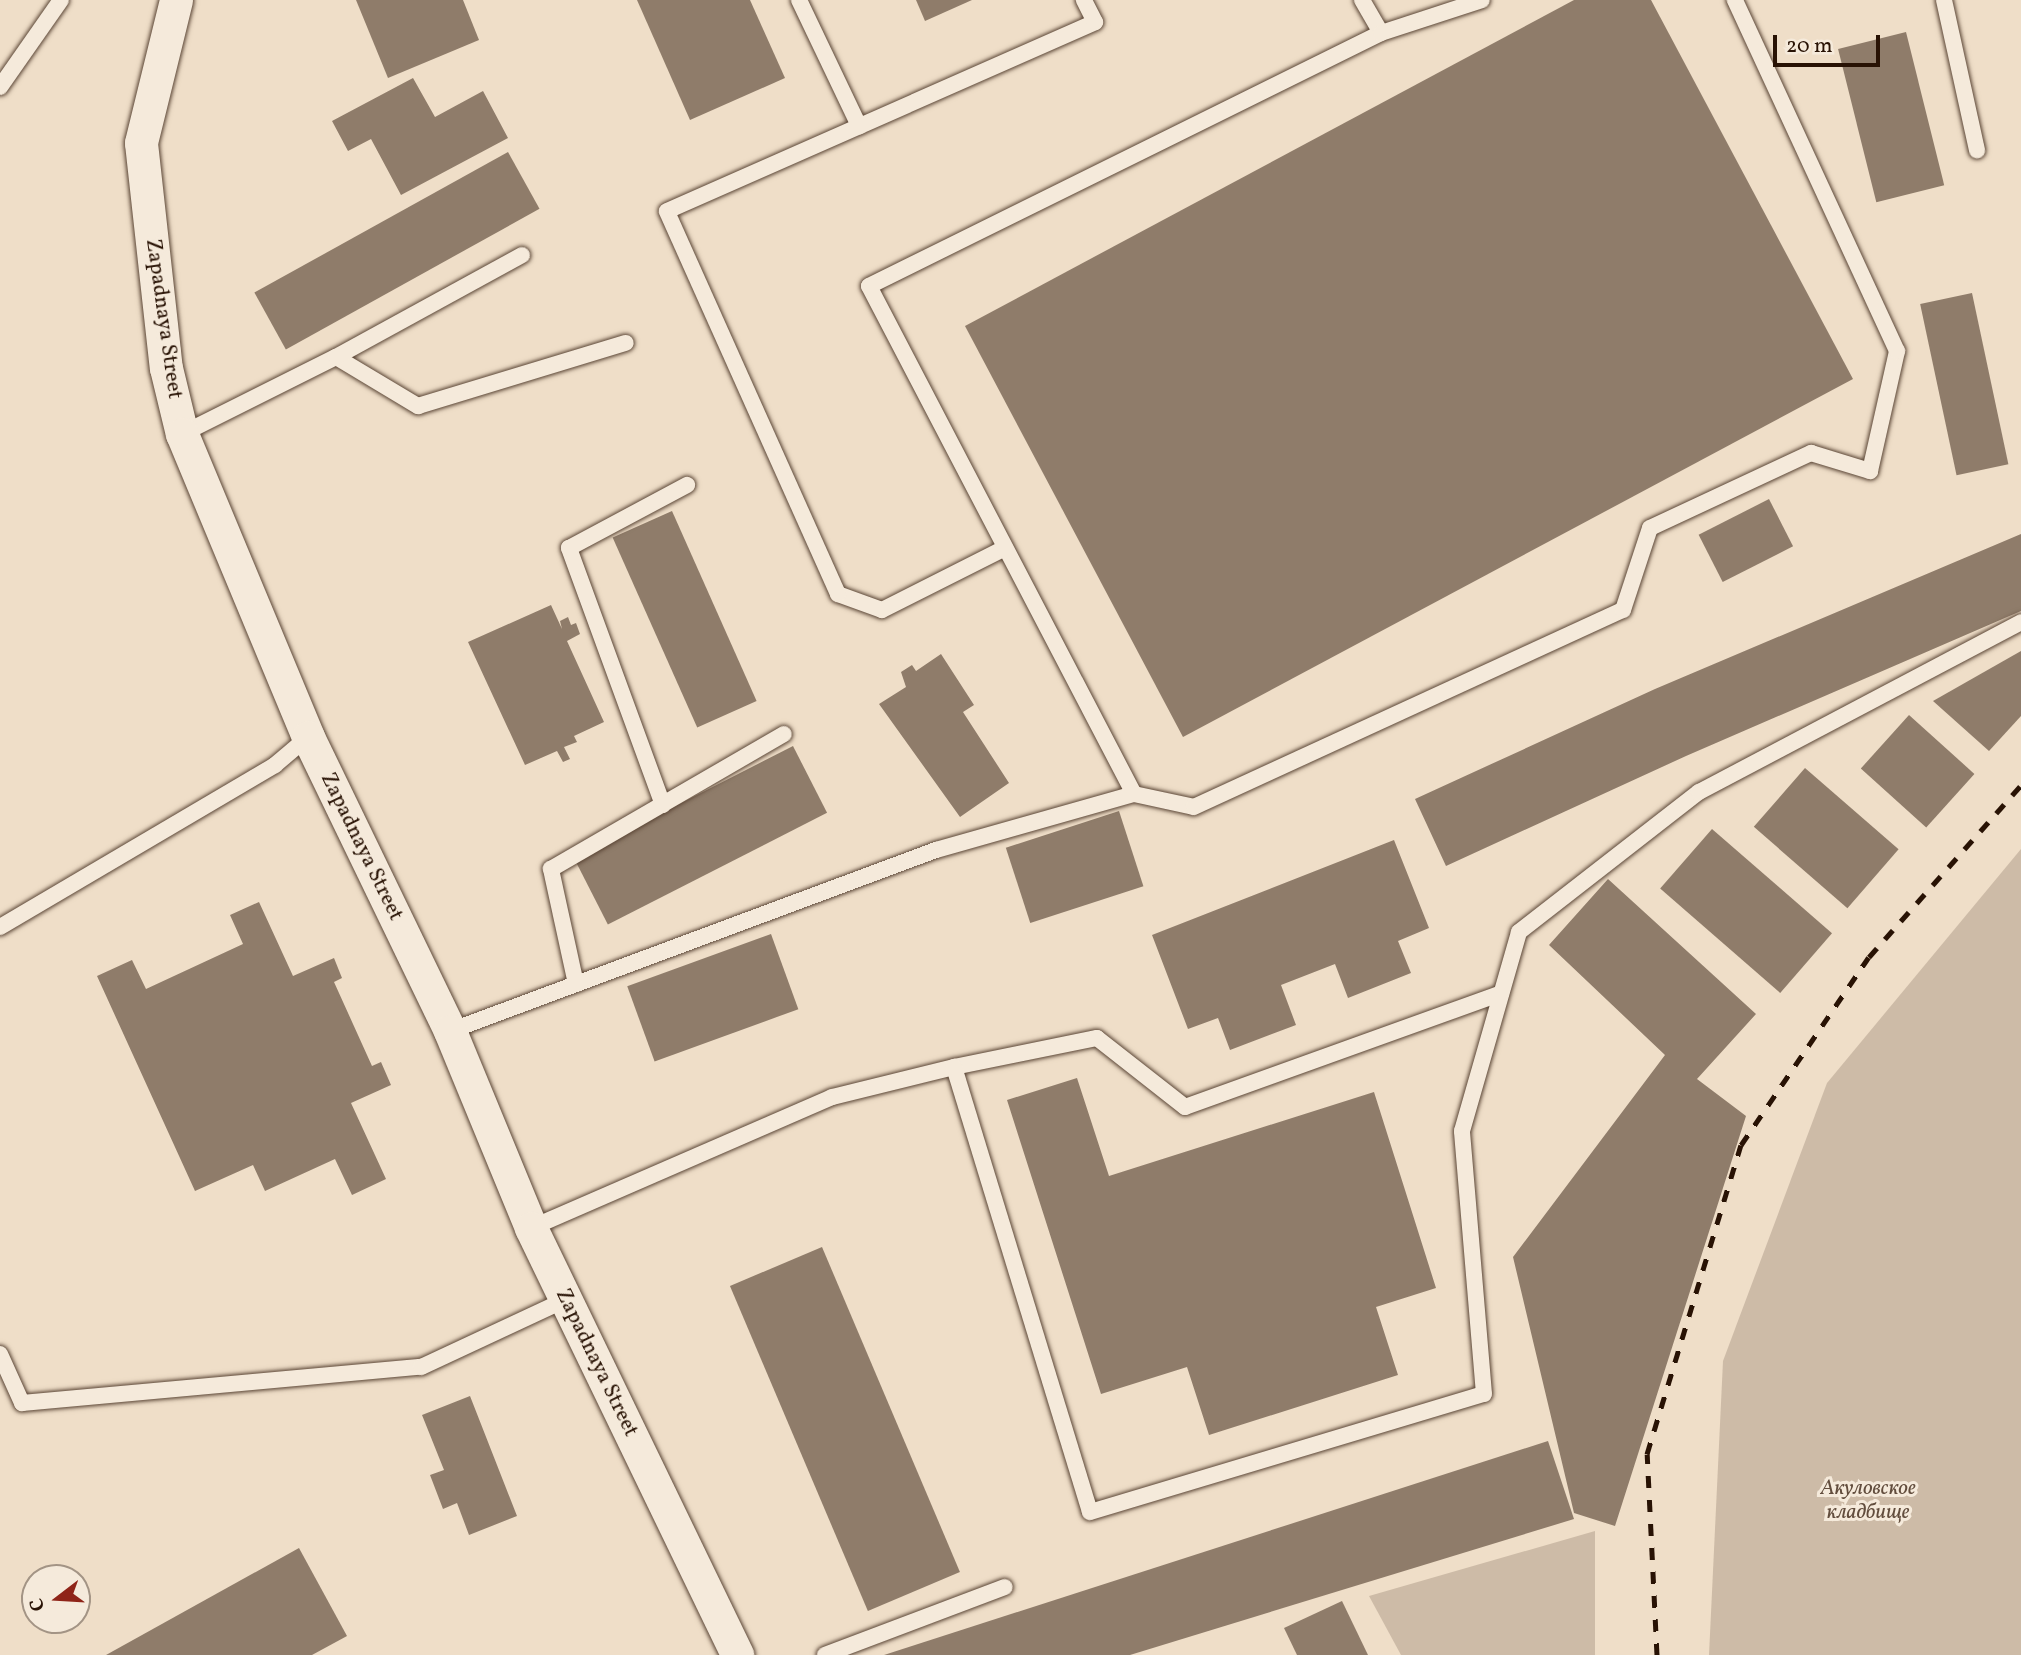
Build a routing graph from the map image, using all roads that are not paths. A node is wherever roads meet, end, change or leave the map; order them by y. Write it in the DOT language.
graph roads {
  1 [pos="61,0"];
  2 [pos="176,0"];
  3 [pos="799,0"];
  4 [pos="1084,0"];
  5 [pos="1362,0"];
  6 [pos="1482,0"];
  7 [pos="1735,0"];
  8 [pos="1944,0"];
  9 [pos="1381,33"];
  10 [pos="0,87"];
  11 [pos="859,126"];
  12 [pos="1977,150"];
  13 [pos="522,255"];
  14 [pos="626,343"];
  15 [pos="336,357"];
  16 [pos="182,433"];
  17 [pos="687,485"];
  18 [pos="1005,548"];
  19 [pos="2021,622"];
  20 [pos="784,734"];
  21 [pos="308,737"];
  22 [pos="1134,794"];
  23 [pos="663,805"];
  24 [pos="0,927"];
  25 [pos="576,984"];
  26 [pos="1501,993"];
  27 [pos="450,1031"];
  28 [pos="954,1067"];
  29 [pos="531,1228"];
  30 [pos="565,1300"];
  31 [pos="0,1354"];
  32 [pos="1005,1587"];
  33 [pos="737,1655"];
  34 [pos="825,1655"];
  1 -- 10 [label="lane"];
  2 -- 16 [label="street, Zapadnaya Street"];
  3 -- 11 [label="lane"];
  4 -- 11 [label="lane"];
  5 -- 9 [label="lane"];
  6 -- 9 [label="lane"];
  7 -- 22 [label="lane"];
  8 -- 12 [label="lane"];
  9 -- 18 [label="lane"];
  11 -- 18 [label="lane"];
  13 -- 15 [label="lane"];
  14 -- 15 [label="lane"];
  15 -- 16 [label="lane"];
  16 -- 21 [label="street, Zapadnaya Street"];
  17 -- 23 [label="lane"];
  18 -- 22 [label="lane"];
  19 -- 26 [label="lane"];
  20 -- 23 [label="lane"];
  21 -- 24 [label="lane"];
  21 -- 27 [label="street, Zapadnaya Street"];
  22 -- 25 [label="lane"];
  23 -- 25 [label="lane"];
  25 -- 27 [label="lane"];
  26 -- 28 [label="lane"];
  26 -- 28 [label="lane"];
  27 -- 29 [label="street, Zapadnaya Street"];
  28 -- 29 [label="lane"];
  29 -- 30 [label="street, Zapadnaya Street"];
  30 -- 31 [label="lane"];
  30 -- 33 [label="street, Zapadnaya Street"];
  32 -- 34 [label="lane"];
}
